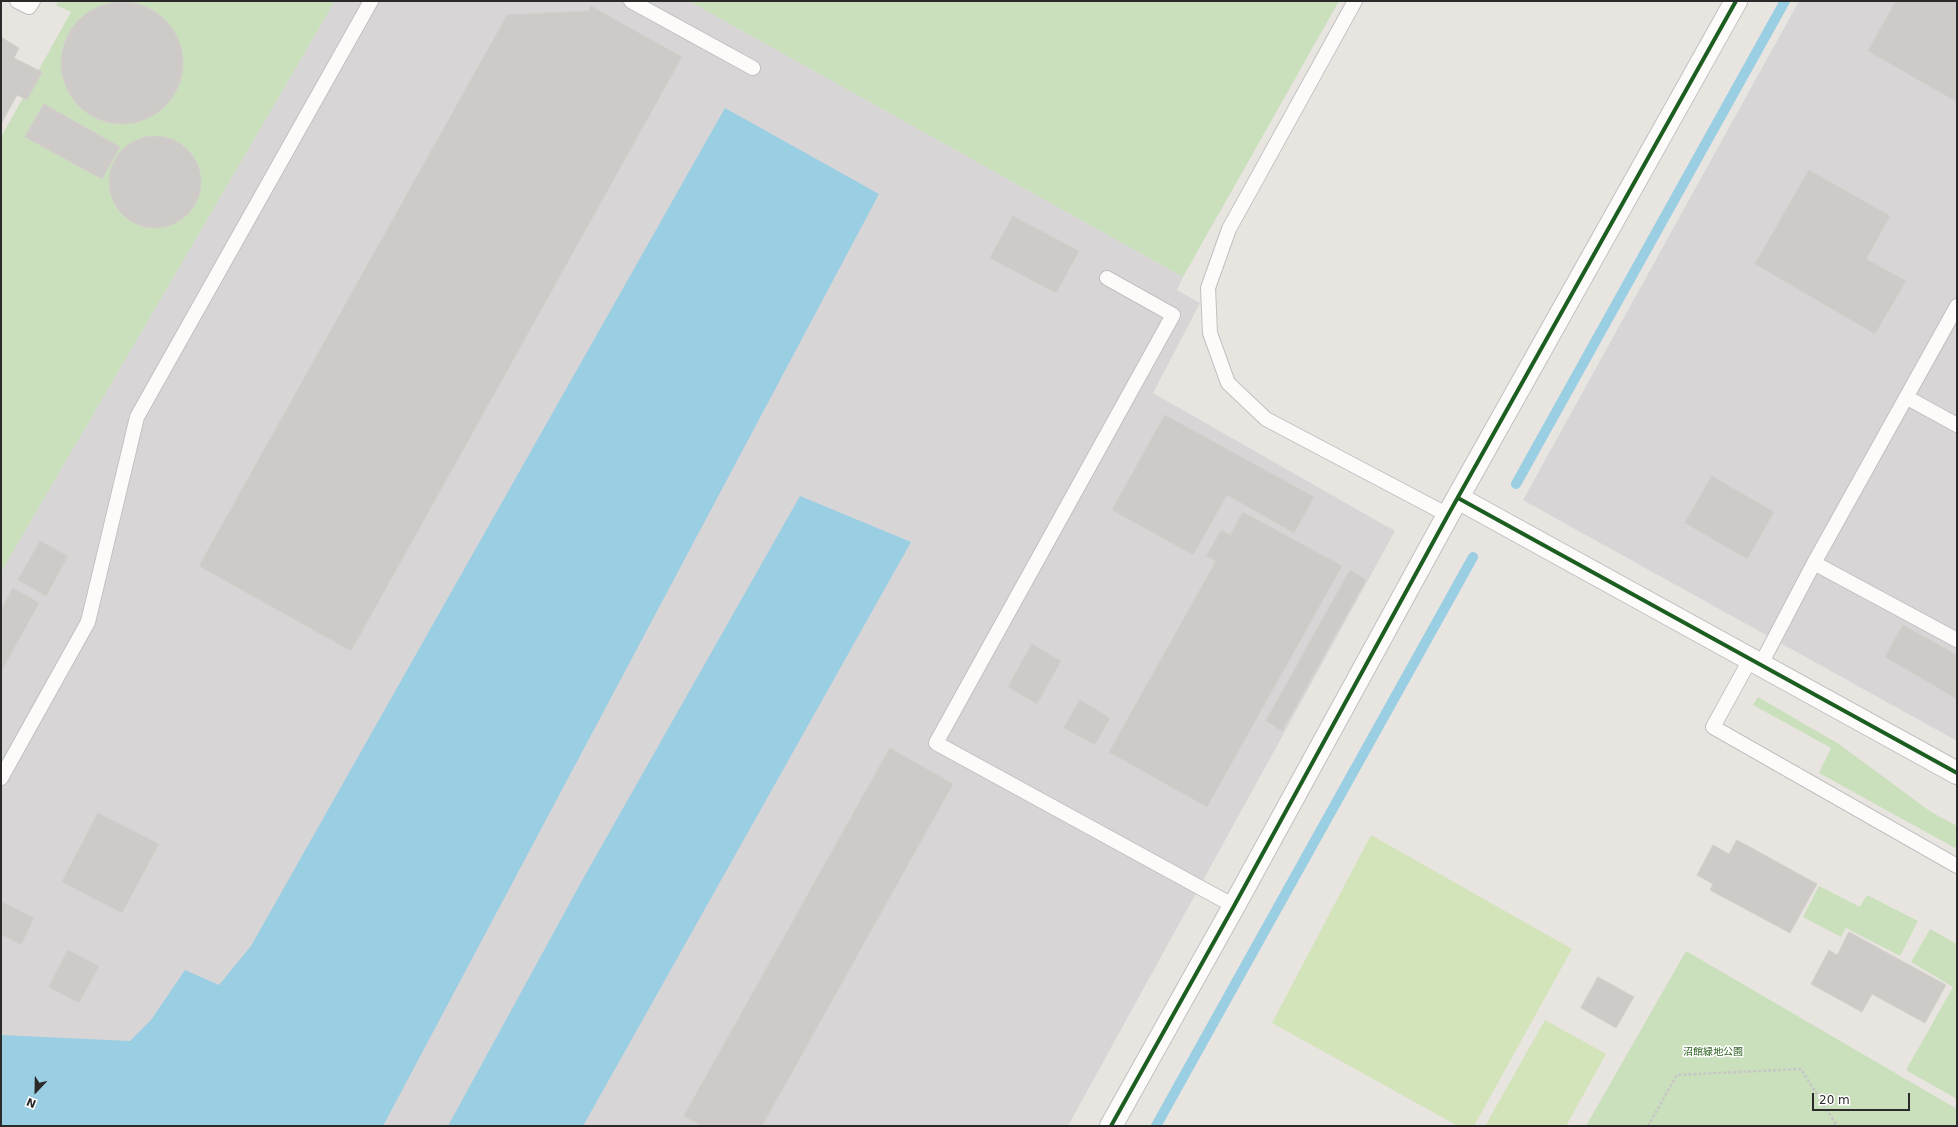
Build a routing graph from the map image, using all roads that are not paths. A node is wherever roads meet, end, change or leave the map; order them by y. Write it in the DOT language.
graph roads {
  1 [pos="17,1"];
  2 [pos="32,1"];
  3 [pos="371,1"];
  4 [pos="631,1"];
  5 [pos="1355,1"];
  6 [pos="1736,1"];
  7 [pos="753,68"];
  8 [pos="1108,278"];
  9 [pos="1957,306"];
  10 [pos="1906,397"];
  11 [pos="1957,425"];
  12 [pos="1453,506"];
  13 [pos="1814,563"];
  14 [pos="1957,640"];
  15 [pos="1756,661"];
  16 [pos="1957,773"];
  17 [pos="1,778"];
  18 [pos="1957,866"];
  19 [pos="1234,906"];
  20 [pos="1111,1126"];
  1 -- 2 [label="lane"];
  3 -- 17 [label="lane"];
  4 -- 7 [label="lane"];
  5 -- 12 [label="lane"];
  6 -- 12 [label="street"];
  8 -- 19 [label="lane"];
  9 -- 10 [label="lane"];
  10 -- 11 [label="lane"];
  10 -- 13 [label="lane"];
  12 -- 15 [label="street"];
  12 -- 19 [label="street"];
  13 -- 14 [label="lane"];
  13 -- 15 [label="lane"];
  15 -- 16 [label="street"];
  15 -- 18 [label="lane"];
  19 -- 20 [label="street"];
}
